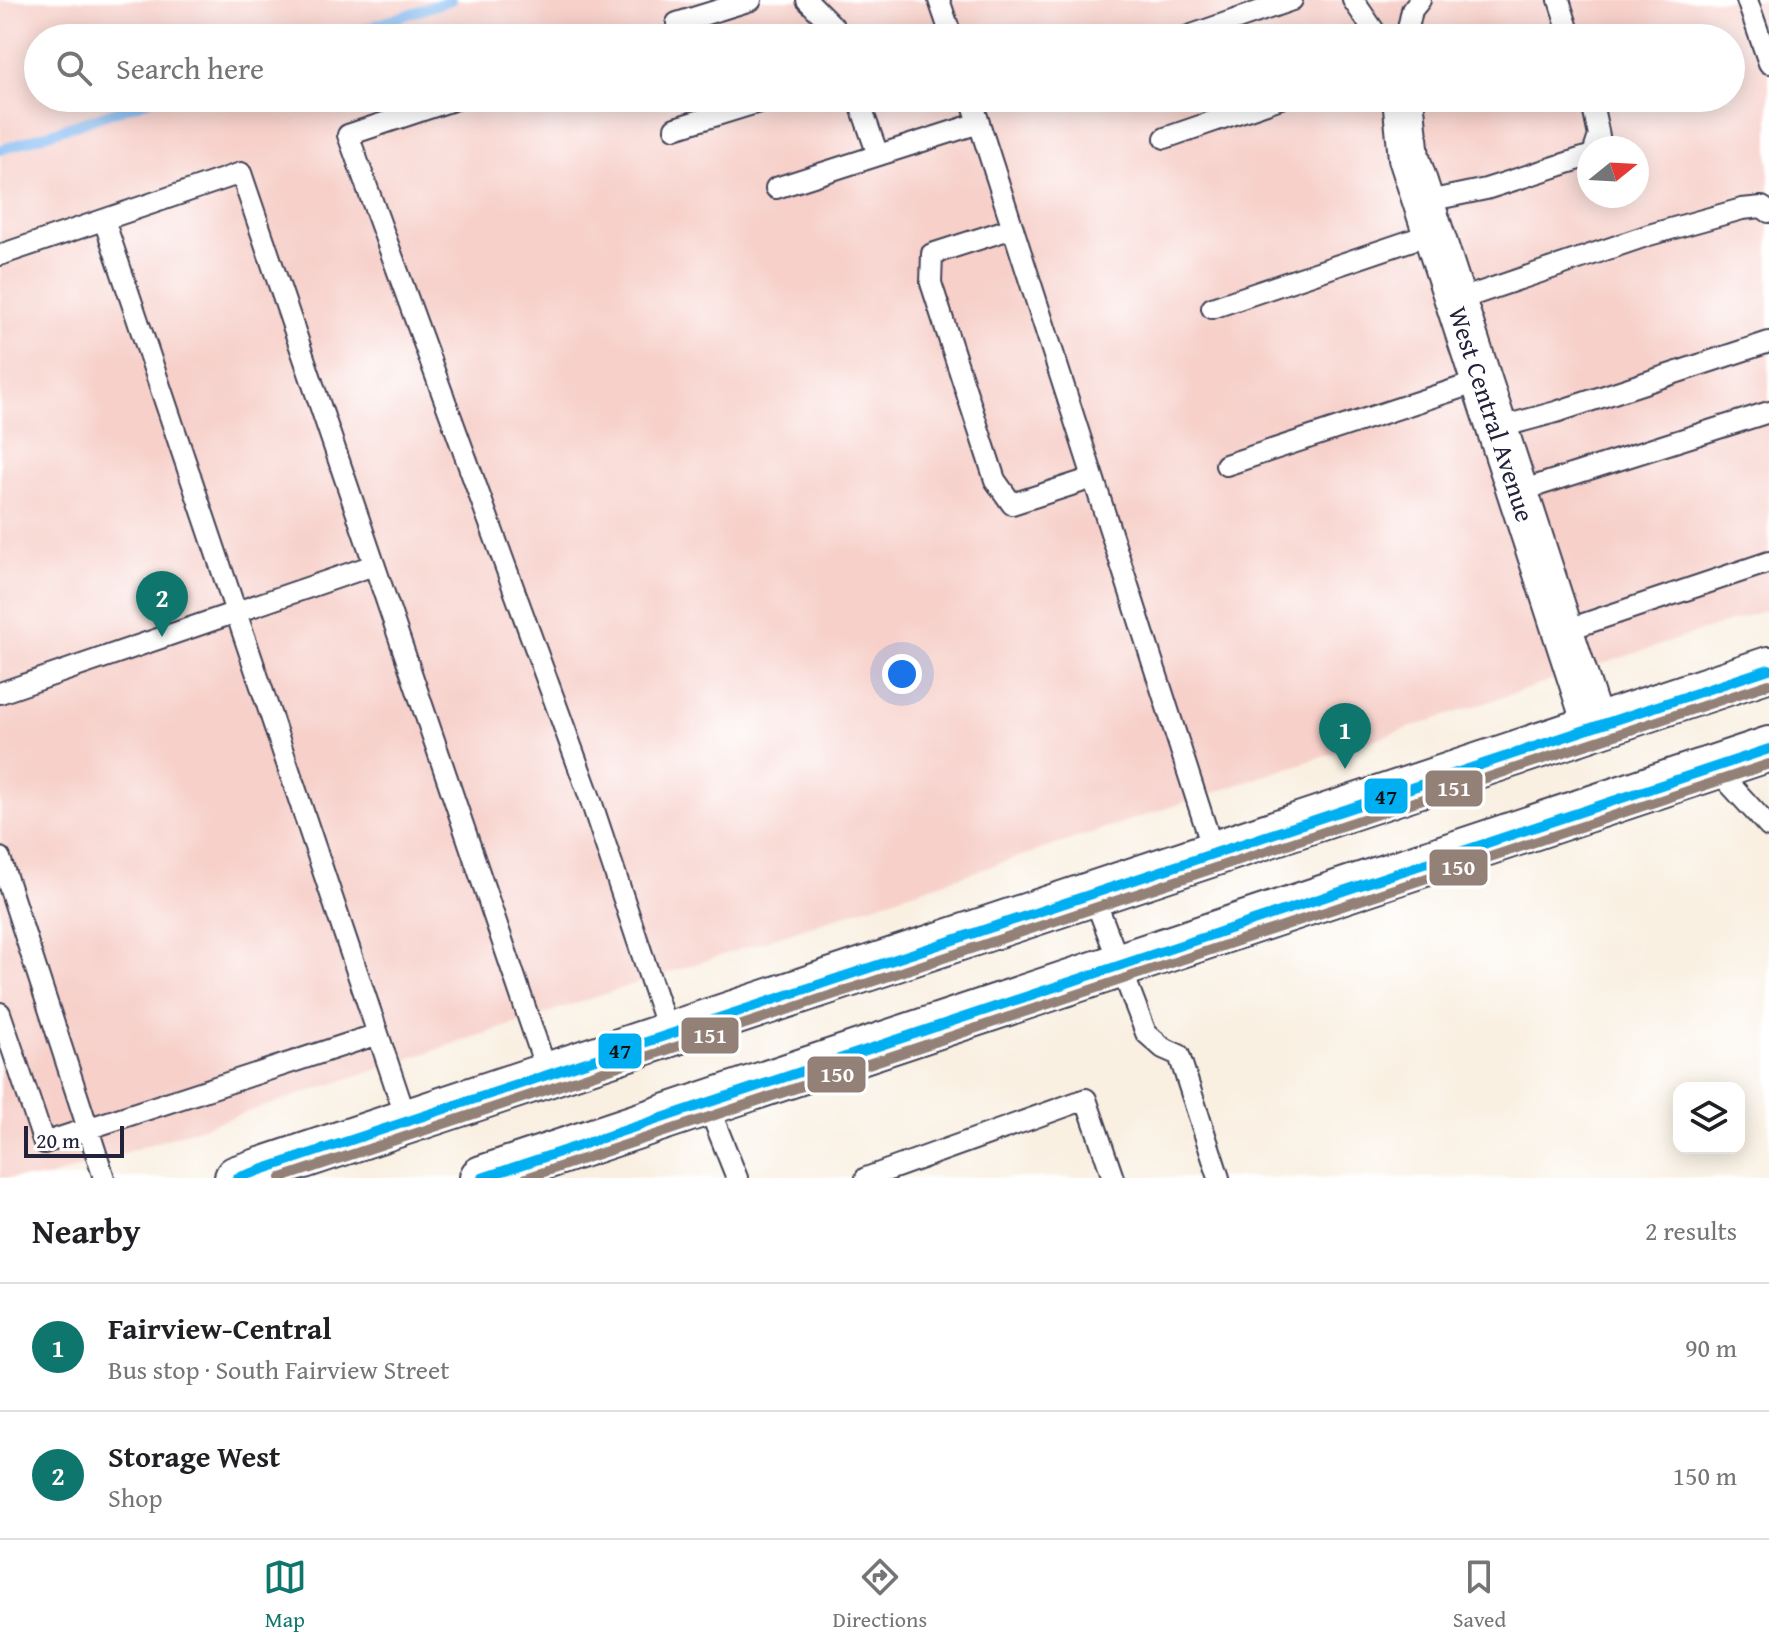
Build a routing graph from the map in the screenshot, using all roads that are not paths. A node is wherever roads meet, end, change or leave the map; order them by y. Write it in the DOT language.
graph roads {
  1 [pos="751,0"];
  2 [pos="807,0"];
  3 [pos="939,0"];
  4 [pos="1292,0"];
  5 [pos="1353,0"];
  6 [pos="1420,0"];
  7 [pos="1559,0"];
  8 [pos="1747,0"];
  9 [pos="677,23"];
  10 [pos="831,24"];
  11 [pos="947,24"];
  12 [pos="1223,24"];
  13 [pos="1369,24"];
  14 [pos="1409,24"];
  15 [pos="1567,24"];
  16 [pos="1769,63"];
  17 [pos="417,112"];
  18 [pos="727,112"];
  19 [pos="863,112"];
  20 [pos="975,112"];
  21 [pos="1240,112"];
  22 [pos="1404,112"];
  23 [pos="1594,112"];
  24 [pos="979,123"];
  25 [pos="675,128"];
  26 [pos="1599,136"];
  27 [pos="1165,138"];
  28 [pos="878,155"];
  29 [pos="1577,160"];
  30 [pos="776,188"];
  31 [pos="1769,212"];
  32 [pos="1428,218"];
  33 [pos="104,220"];
  34 [pos="1013,228"];
  35 [pos="0,255"];
  36 [pos="1455,301"];
  37 [pos="1212,308"];
  38 [pos="1769,342"];
  39 [pos="1481,381"];
  40 [pos="1769,412"];
  41 [pos="1497,428"];
  42 [pos="1226,465"];
  43 [pos="1093,478"];
  44 [pos="1517,492"];
  45 [pos="1769,562"];
  46 [pos="374,565"];
  47 [pos="236,613"];
  48 [pos="1563,631"];
  49 [pos="1769,669"];
  50 [pos="0,693"];
  51 [pos="1594,727"];
  52 [pos="1769,749"];
  53 [pos="1714,767"];
  54 [pos="1769,827"];
  55 [pos="1214,853"];
  56 [pos="0,858"];
  57 [pos="1092,892"];
  58 [pos="1120,965"];
  59 [pos="0,1013"];
  60 [pos="378,1034"];
  61 [pos="669,1035"];
  62 [pos="548,1075"];
  63 [pos="707,1103"];
  64 [pos="407,1121"];
  65 [pos="89,1129"];
  66 [pos="104,1178"];
  67 [pos="237,1178"];
  68 [pos="482,1178"];
  69 [pos="737,1178"];
  70 [pos="866,1178"];
  71 [pos="1113,1178"];
  72 [pos="1219,1178"];
  1 -- 9 [label="lane"];
  2 -- 10 [label="lane"];
  3 -- 11 [label="lane"];
  4 -- 12 [label="lane"];
  5 -- 13 [label="lane"];
  6 -- 14 [label="lane"];
  7 -- 15 [label="lane"];
  8 -- 16 [label="lane"];
  17 -- 61 [label="lane"];
  18 -- 25 [label="lane"];
  19 -- 28 [label="lane"];
  20 -- 24 [label="lane"];
  21 -- 27 [label="lane"];
  22 -- 32 [label="street, West Central Avenue"];
  23 -- 26 [label="lane"];
  24 -- 28 [label="lane"];
  24 -- 34 [label="lane"];
  28 -- 30 [label="lane"];
  29 -- 32 [label="lane"];
  31 -- 36 [label="lane"];
  32 -- 36 [label="street, West Central Avenue"];
  32 -- 37 [label="lane"];
  33 -- 35 [label="lane"];
  33 -- 46 [label="lane"];
  33 -- 47 [label="lane"];
  34 -- 43 [label="lane"];
  34 -- 43 [label="lane"];
  36 -- 39 [label="street, West Central Avenue"];
  38 -- 41 [label="lane"];
  39 -- 41 [label="street, West Central Avenue"];
  39 -- 42 [label="lane"];
  40 -- 44 [label="lane"];
  41 -- 44 [label="street, West Central Avenue"];
  43 -- 55 [label="lane"];
  44 -- 48 [label="street, West Central Avenue"];
  45 -- 48 [label="lane"];
  46 -- 47 [label="lane"];
  46 -- 62 [label="lane"];
  47 -- 50 [label="lane"];
  47 -- 60 [label="lane"];
  48 -- 51 [label="street, West Central Avenue"];
  49 -- 51 [label="main road"];
  51 -- 55 [label="main road"];
  52 -- 53 [label="main road"];
  53 -- 54 [label="lane"];
  53 -- 58 [label="main road"];
  55 -- 57 [label="main road"];
  56 -- 65 [label="lane"];
  57 -- 58 [label="lane"];
  57 -- 61 [label="main road"];
  58 -- 63 [label="main road"];
  58 -- 72 [label="lane"];
  59 -- 65 [label="lane"];
  60 -- 64 [label="lane"];
  60 -- 65 [label="lane"];
  61 -- 62 [label="main road"];
  62 -- 64 [label="main road"];
  63 -- 68 [label="main road"];
  63 -- 69 [label="lane"];
  64 -- 67 [label="main road"];
  65 -- 66 [label="lane"];
  70 -- 71 [label="lane"];
}
